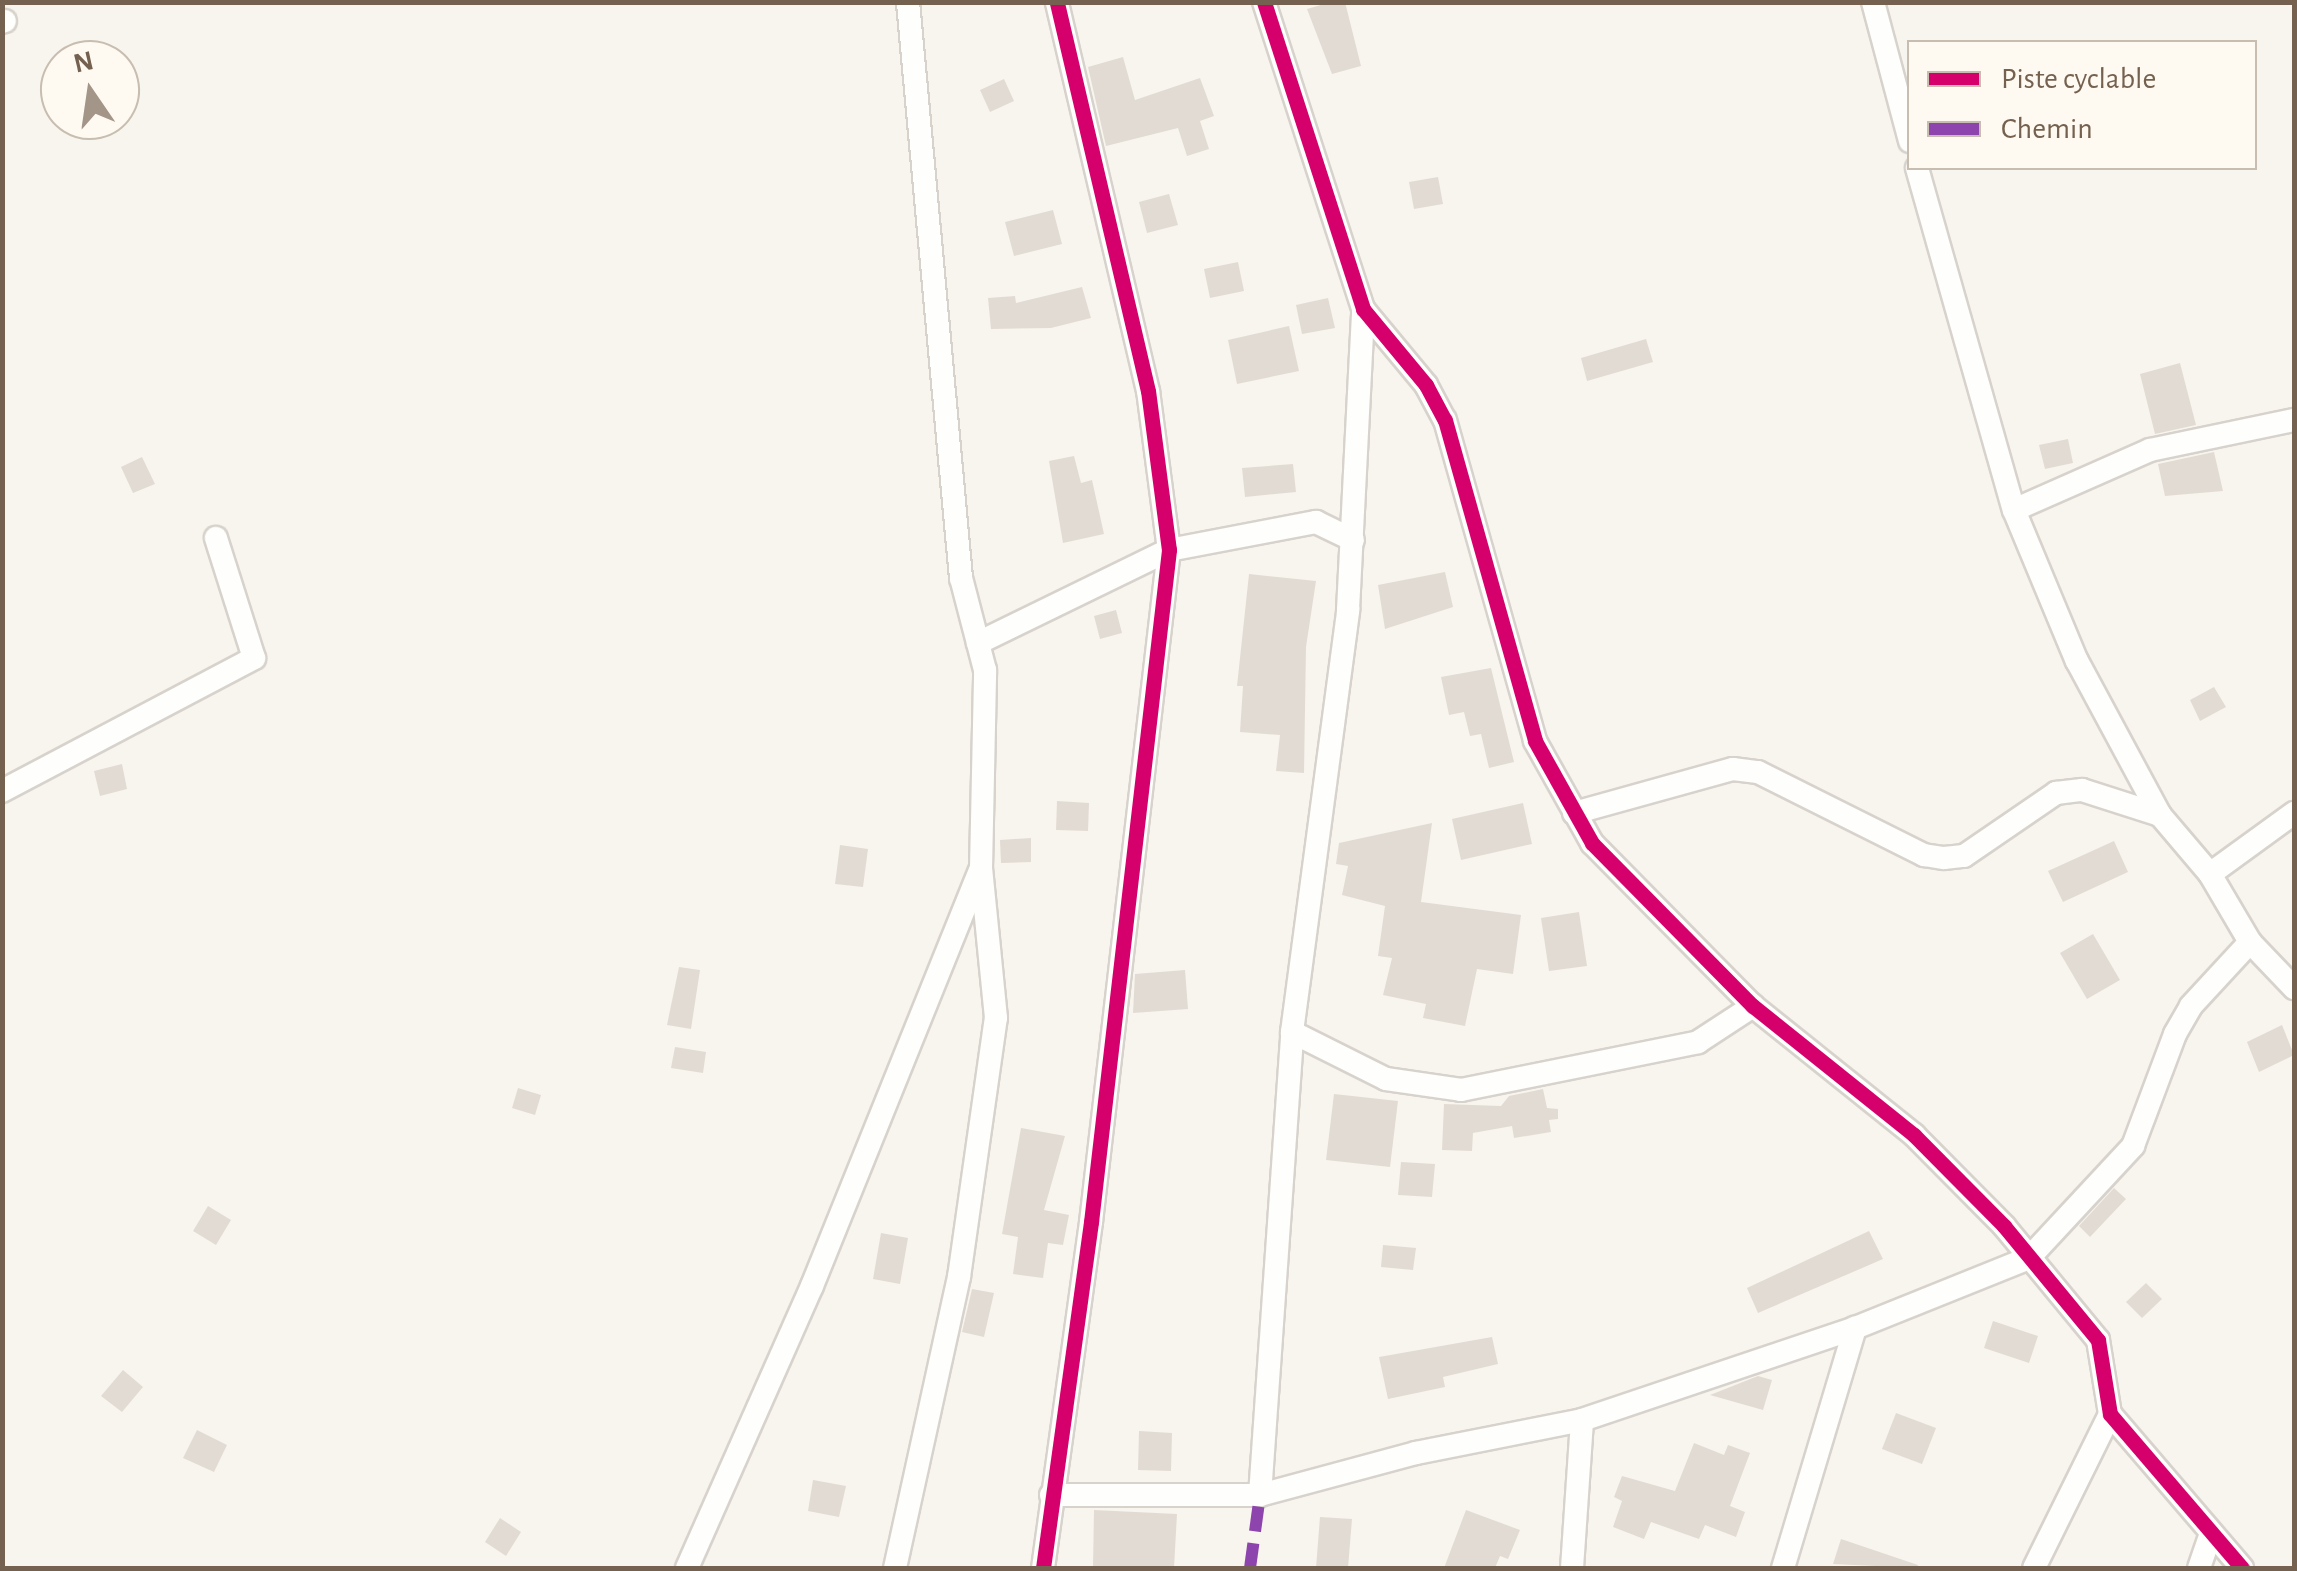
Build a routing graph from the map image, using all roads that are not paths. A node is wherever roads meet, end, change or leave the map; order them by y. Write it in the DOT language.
graph roads {
  1 [pos="908,2"];
  2 [pos="1057,2"];
  3 [pos="1264,2"];
  4 [pos="1873,2"];
  5 [pos="1907,130"];
  6 [pos="1917,170"];
  7 [pos="1363,310"];
  8 [pos="2294,420"];
  9 [pos="2014,510"];
  10 [pos="216,538"];
  11 [pos="1353,540"];
  12 [pos="1169,550"];
  13 [pos="978,643"];
  14 [pos="2,791"];
  15 [pos="1574,813"];
  16 [pos="2294,813"];
  17 [pos="2160,815"];
  18 [pos="981,869"];
  19 [pos="2210,874"];
  20 [pos="2250,942"];
  21 [pos="2294,988"];
  22 [pos="1753,1006"];
  23 [pos="1292,1032"];
  24 [pos="2029,1258"];
  25 [pos="1855,1328"];
  26 [pos="2110,1414"];
  27 [pos="1582,1420"];
  28 [pos="1051,1495"];
  29 [pos="1260,1495"];
  30 [pos="2211,1534"];
  31 [pos="687,1568"];
  32 [pos="895,1568"];
  33 [pos="1043,1568"];
  34 [pos="1572,1568"];
  35 [pos="1782,1568"];
  36 [pos="2034,1568"];
  37 [pos="2199,1568"];
  38 [pos="2242,1568"];
  1 -- 13 [label="street"];
  2 -- 12 [label="street"];
  3 -- 7 [label="street"];
  4 -- 5 [label="street"];
  6 -- 9 [label="street"];
  7 -- 11 [label="street"];
  7 -- 15 [label="street"];
  8 -- 9 [label="street"];
  9 -- 17 [label="street"];
  10 -- 14 [label="street"];
  11 -- 12 [label="street"];
  11 -- 23 [label="street"];
  12 -- 13 [label="street"];
  12 -- 28 [label="street"];
  13 -- 18 [label="street"];
  15 -- 17 [label="street"];
  15 -- 22 [label="street"];
  16 -- 19 [label="street"];
  17 -- 19 [label="street"];
  18 -- 31 [label="street"];
  18 -- 32 [label="street"];
  19 -- 20 [label="street"];
  20 -- 21 [label="street"];
  20 -- 24 [label="street"];
  22 -- 23 [label="street"];
  22 -- 24 [label="street"];
  23 -- 29 [label="street"];
  24 -- 25 [label="street"];
  24 -- 26 [label="street"];
  25 -- 27 [label="street"];
  25 -- 35 [label="street"];
  26 -- 30 [label="street"];
  26 -- 36 [label="street"];
  27 -- 29 [label="street"];
  27 -- 34 [label="street"];
  28 -- 29 [label="street"];
  28 -- 33 [label="street"];
  30 -- 37 [label="street"];
  30 -- 38 [label="street"];
}
